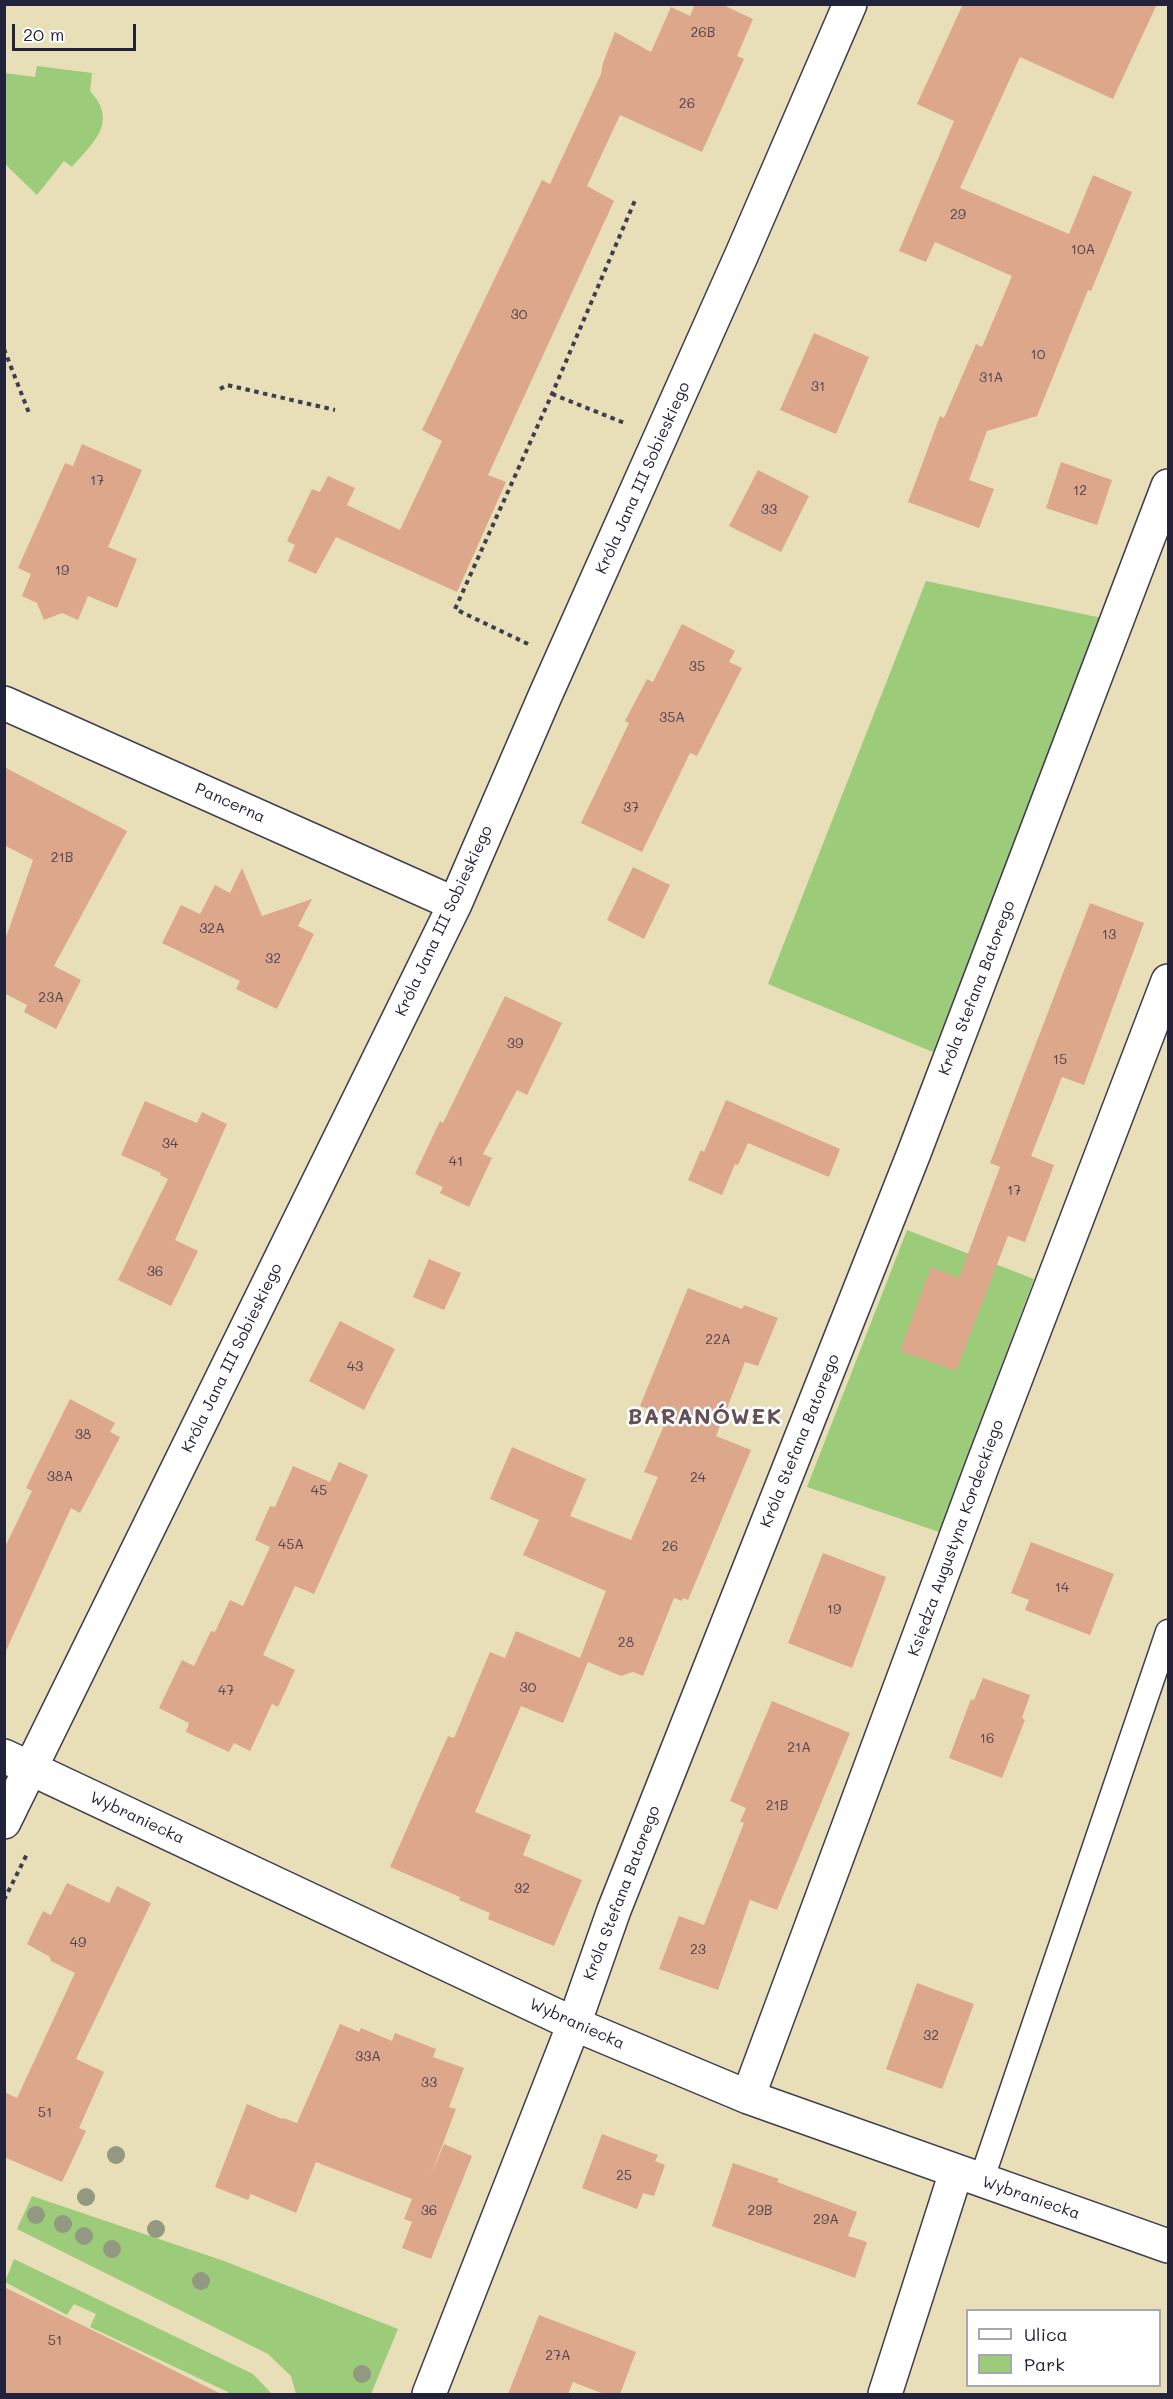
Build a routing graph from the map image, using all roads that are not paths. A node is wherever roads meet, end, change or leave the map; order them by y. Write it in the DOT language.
graph roads {
  1 [pos="850,4"];
  2 [pos="1168,486"];
  3 [pos="4,702"];
  4 [pos="455,904"];
  5 [pos="1168,981"];
  6 [pos="1168,1632"];
  7 [pos="17,1762"];
  8 [pos="4,1821"];
  9 [pos="574,2024"];
  10 [pos="748,2097"];
  11 [pos="968,2176"];
  12 [pos="1168,2246"];
  13 [pos="429,2394"];
  14 [pos="885,2394"];
  1 -- 4 [label="street, Króla Jana III Sobieskiego"];
  2 -- 9 [label="street, Króla Stefana Batorego"];
  3 -- 4 [label="street, Pancerna"];
  4 -- 7 [label="street, Króla Jana III Sobieskiego"];
  5 -- 10 [label="street, Księdza Augustyna Kordeckiego"];
  6 -- 11 [label="lane"];
  7 -- 8 [label="street, Króla Jana III Sobieskiego"];
  7 -- 9 [label="street, Wybraniecka"];
  9 -- 10 [label="street, Wybraniecka"];
  9 -- 13 [label="street, Króla Stefana Batorego"];
  10 -- 11 [label="street, Wybraniecka"];
  11 -- 12 [label="street, Wybraniecka"];
  11 -- 14 [label="street"];
}
